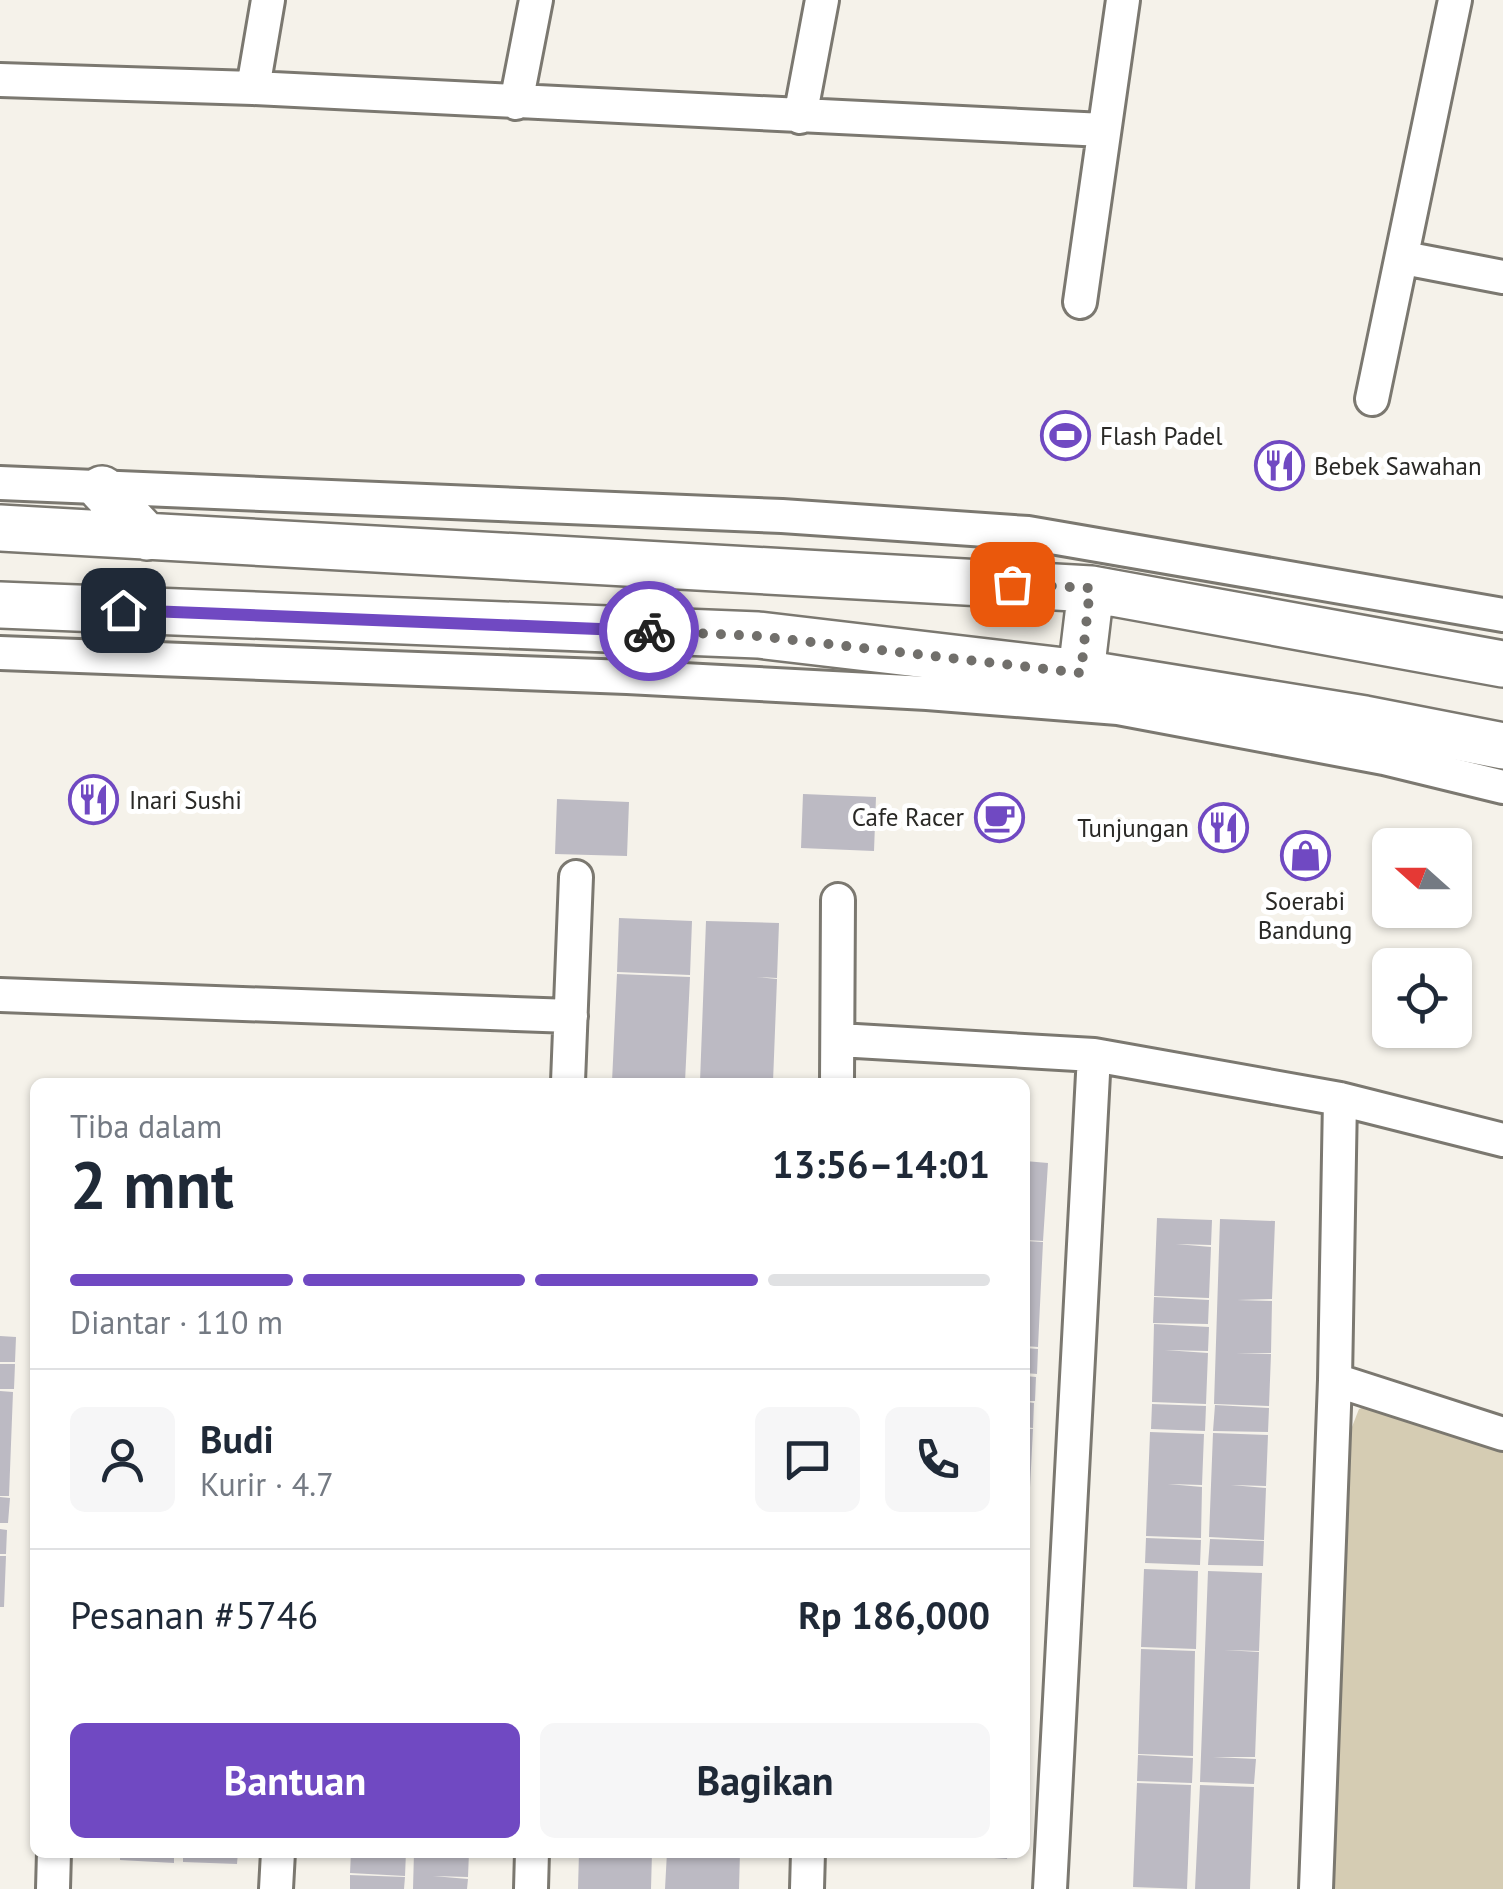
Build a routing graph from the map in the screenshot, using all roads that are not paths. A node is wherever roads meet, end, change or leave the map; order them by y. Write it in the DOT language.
graph roads {
  1 [pos="268,0"];
  2 [pos="536,0"];
  3 [pos="822,0"];
  4 [pos="1123,0"];
  5 [pos="1455,0"];
  6 [pos="0,80"];
  7 [pos="253,88"];
  8 [pos="516,104"];
  9 [pos="800,117"];
  10 [pos="1104,130"];
  11 [pos="1404,258"];
  12 [pos="1503,277"];
  13 [pos="1080,302"];
  14 [pos="1372,399"];
  15 [pos="0,483"];
  16 [pos="102,489"];
  17 [pos="0,528"];
  18 [pos="147,537"];
  19 [pos="1090,588"];
  20 [pos="22,606"];
  21 [pos="1503,614"];
  22 [pos="0,639"];
  23 [pos="0,653"];
  24 [pos="1503,664"];
  25 [pos="1081,673"];
  26 [pos="1495,752"];
  27 [pos="1503,786"];
  28 [pos="576,877"];
  29 [pos="838,900"];
  30 [pos="0,996"];
  31 [pos="571,1016"];
  32 [pos="839,1040"];
  33 [pos="1094,1055"];
  34 [pos="568,1078"];
  35 [pos="837,1078"];
  36 [pos="1340,1099"];
  37 [pos="1503,1140"];
  38 [pos="1334,1380"];
  39 [pos="1503,1434"];
  40 [pos="54,1858"];
  41 [pos="278,1858"];
  42 [pos="532,1858"];
  43 [pos="808,1858"];
  44 [pos="53,1889"];
  45 [pos="276,1889"];
  46 [pos="530,1889"];
  47 [pos="806,1889"];
  48 [pos="1050,1889"];
  49 [pos="1316,1889"];
  1 -- 7 [label="street"];
  2 -- 8 [label="street"];
  3 -- 9 [label="street"];
  4 -- 10 [label="street"];
  5 -- 11 [label="street"];
  6 -- 7 [label="street"];
  7 -- 8 [label="street"];
  8 -- 9 [label="street"];
  9 -- 10 [label="street"];
  10 -- 13 [label="street"];
  11 -- 12 [label="street"];
  11 -- 14 [label="street"];
  15 -- 16 [label="street"];
  16 -- 18 [label="street"];
  16 -- 21 [label="street"];
  17 -- 18 [label="street"];
  18 -- 19 [label="street"];
  19 -- 24 [label="street"];
  19 -- 25 [label="street"];
  20 -- 22 [label="street"];
  20 -- 25 [label="street"];
  23 -- 27 [label="street"];
  25 -- 26 [label="street"];
  28 -- 31 [label="street"];
  29 -- 32 [label="street"];
  30 -- 31 [label="street"];
  31 -- 34 [label="street"];
  32 -- 33 [label="street"];
  32 -- 35 [label="street"];
  33 -- 36 [label="street"];
  33 -- 48 [label="street"];
  36 -- 37 [label="street"];
  36 -- 38 [label="street"];
  38 -- 39 [label="street"];
  38 -- 49 [label="street"];
  40 -- 44 [label="street"];
  41 -- 45 [label="street"];
  42 -- 46 [label="street"];
  43 -- 47 [label="street"];
}
